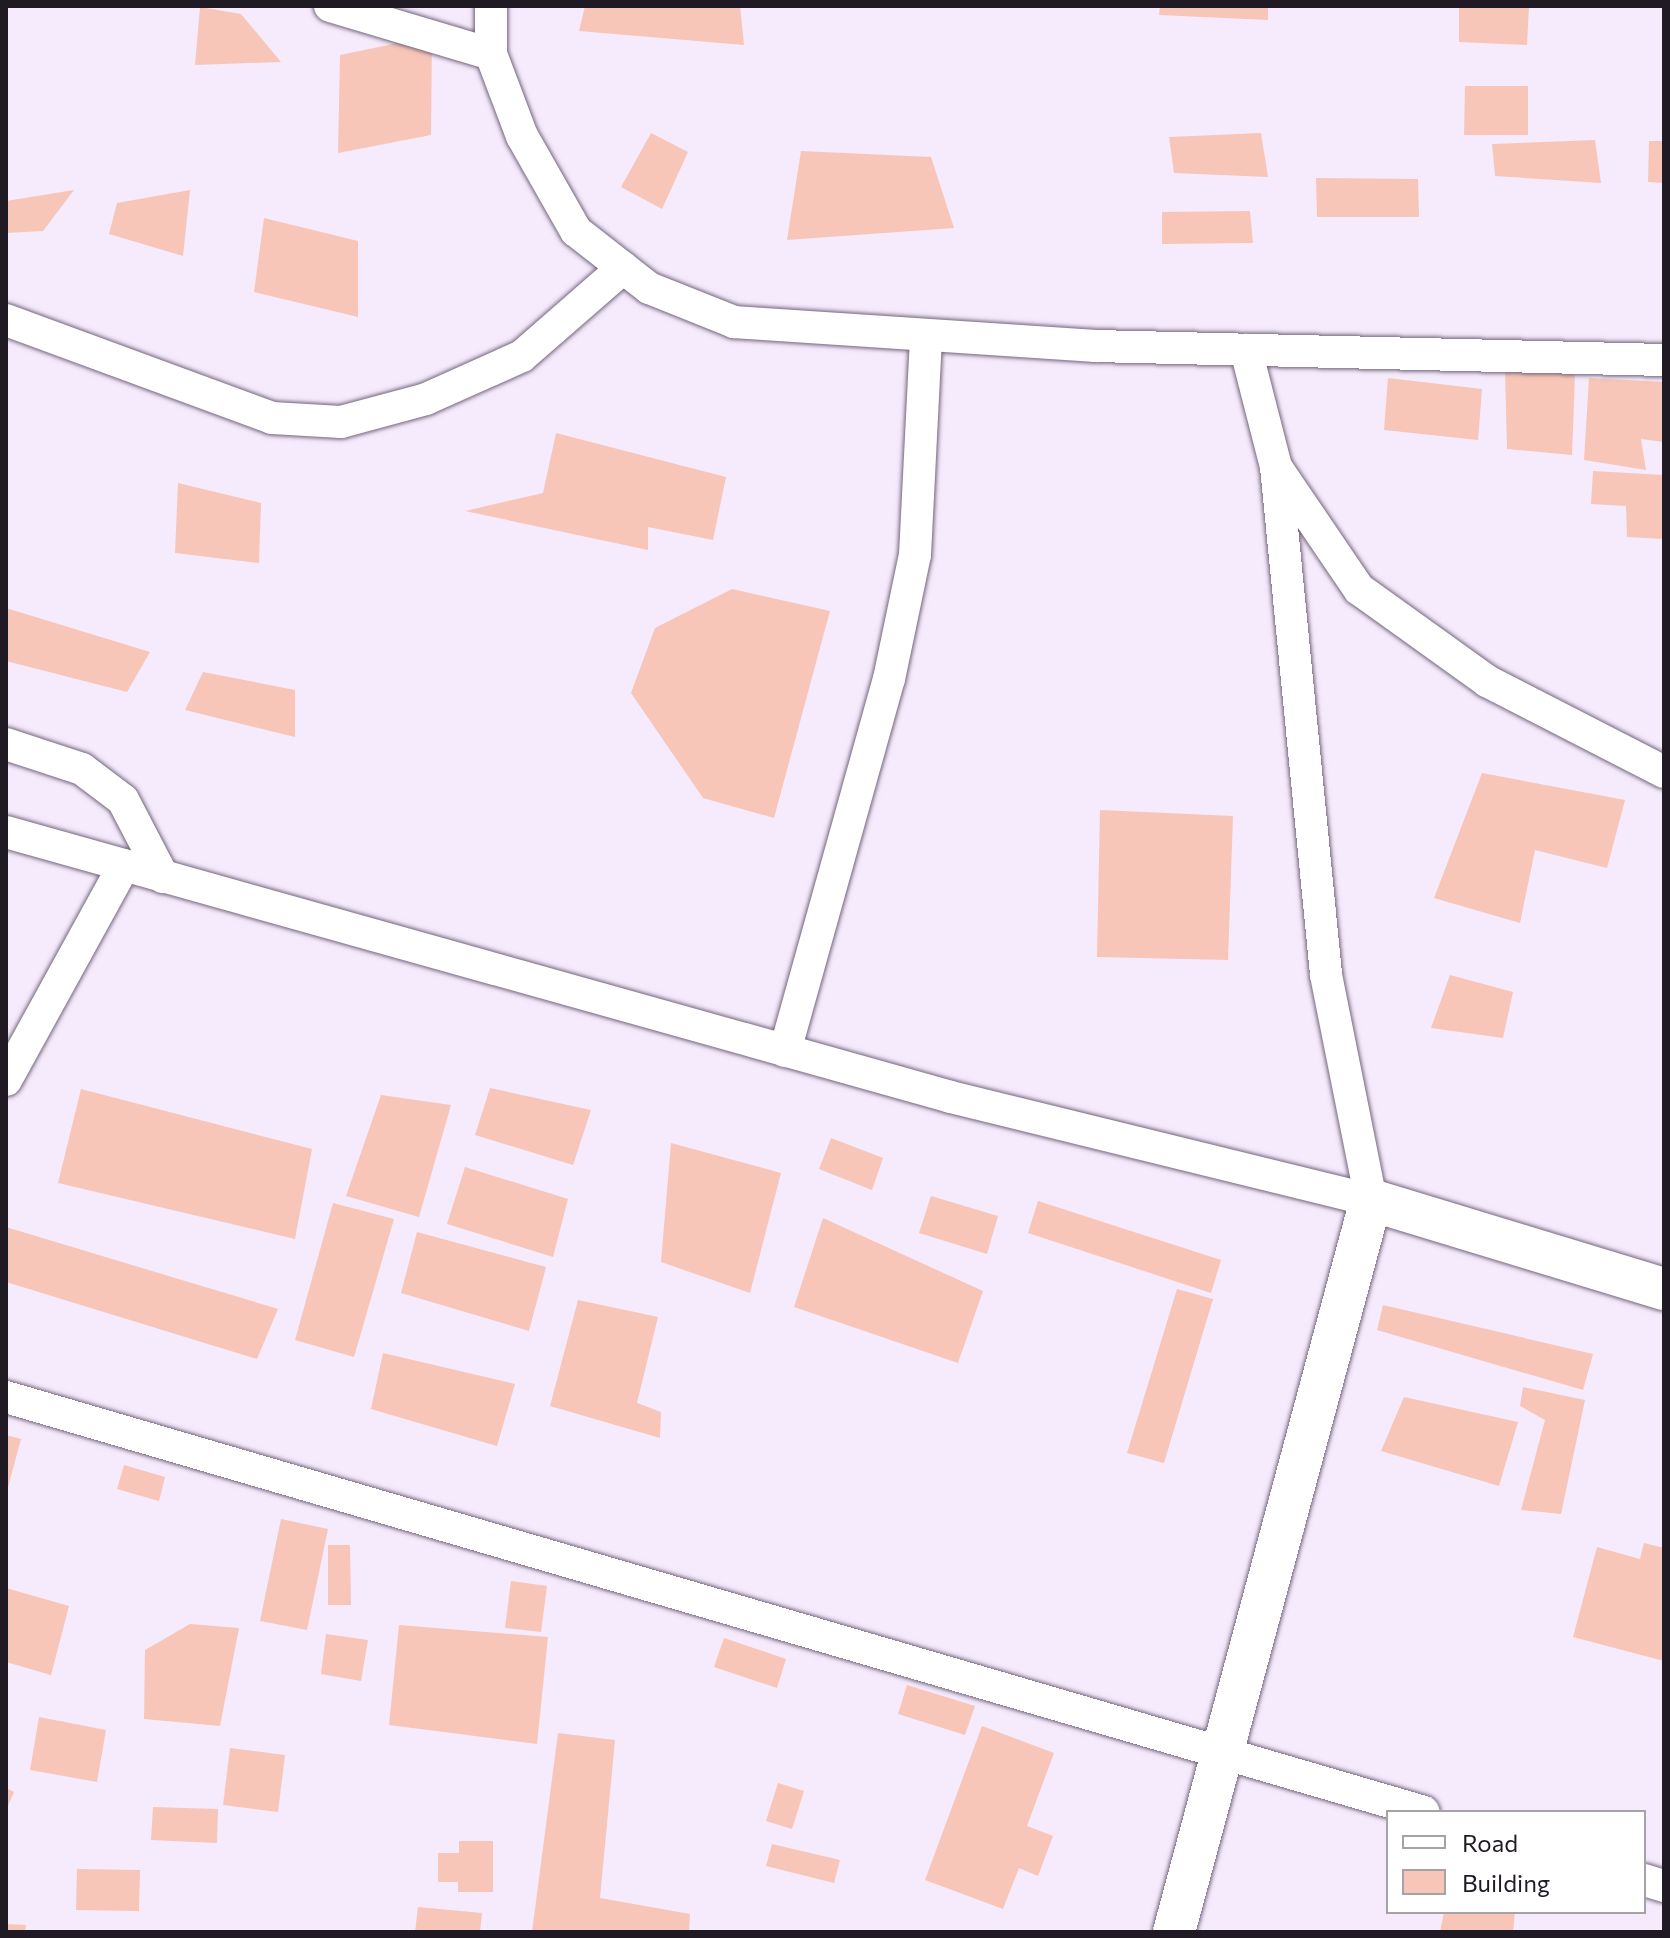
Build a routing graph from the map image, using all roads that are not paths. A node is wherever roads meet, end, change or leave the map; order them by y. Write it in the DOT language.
graph roads {
  1 [pos="330,6"];
  2 [pos="491,6"];
  3 [pos="491,54"];
  4 [pos="623,268"];
  5 [pos="6,320"];
  6 [pos="926,339"];
  7 [pos="1246,350"];
  8 [pos="1664,360"];
  9 [pos="1276,467"];
  10 [pos="6,744"];
  11 [pos="1664,772"];
  12 [pos="6,832"];
  13 [pos="124,865"];
  14 [pos="163,877"];
  15 [pos="785,1051"];
  16 [pos="6,1080"];
  17 [pos="1371,1200"];
  18 [pos="1664,1289"];
  19 [pos="6,1397"];
  20 [pos="1222,1750"];
  21 [pos="1417,1810"];
  22 [pos="1174,1932"];
  1 -- 3 [label="street"];
  2 -- 3 [label="street"];
  3 -- 4 [label="street"];
  4 -- 5 [label="street"];
  4 -- 6 [label="street"];
  6 -- 7 [label="street"];
  6 -- 15 [label="street"];
  7 -- 8 [label="street"];
  7 -- 9 [label="street"];
  9 -- 11 [label="street"];
  9 -- 17 [label="street"];
  10 -- 14 [label="street"];
  12 -- 13 [label="street"];
  13 -- 14 [label="street"];
  13 -- 16 [label="street"];
  14 -- 15 [label="street"];
  15 -- 17 [label="street"];
  17 -- 18 [label="street"];
  17 -- 20 [label="street"];
  19 -- 20 [label="street"];
  20 -- 21 [label="street"];
  20 -- 22 [label="street"];
}
